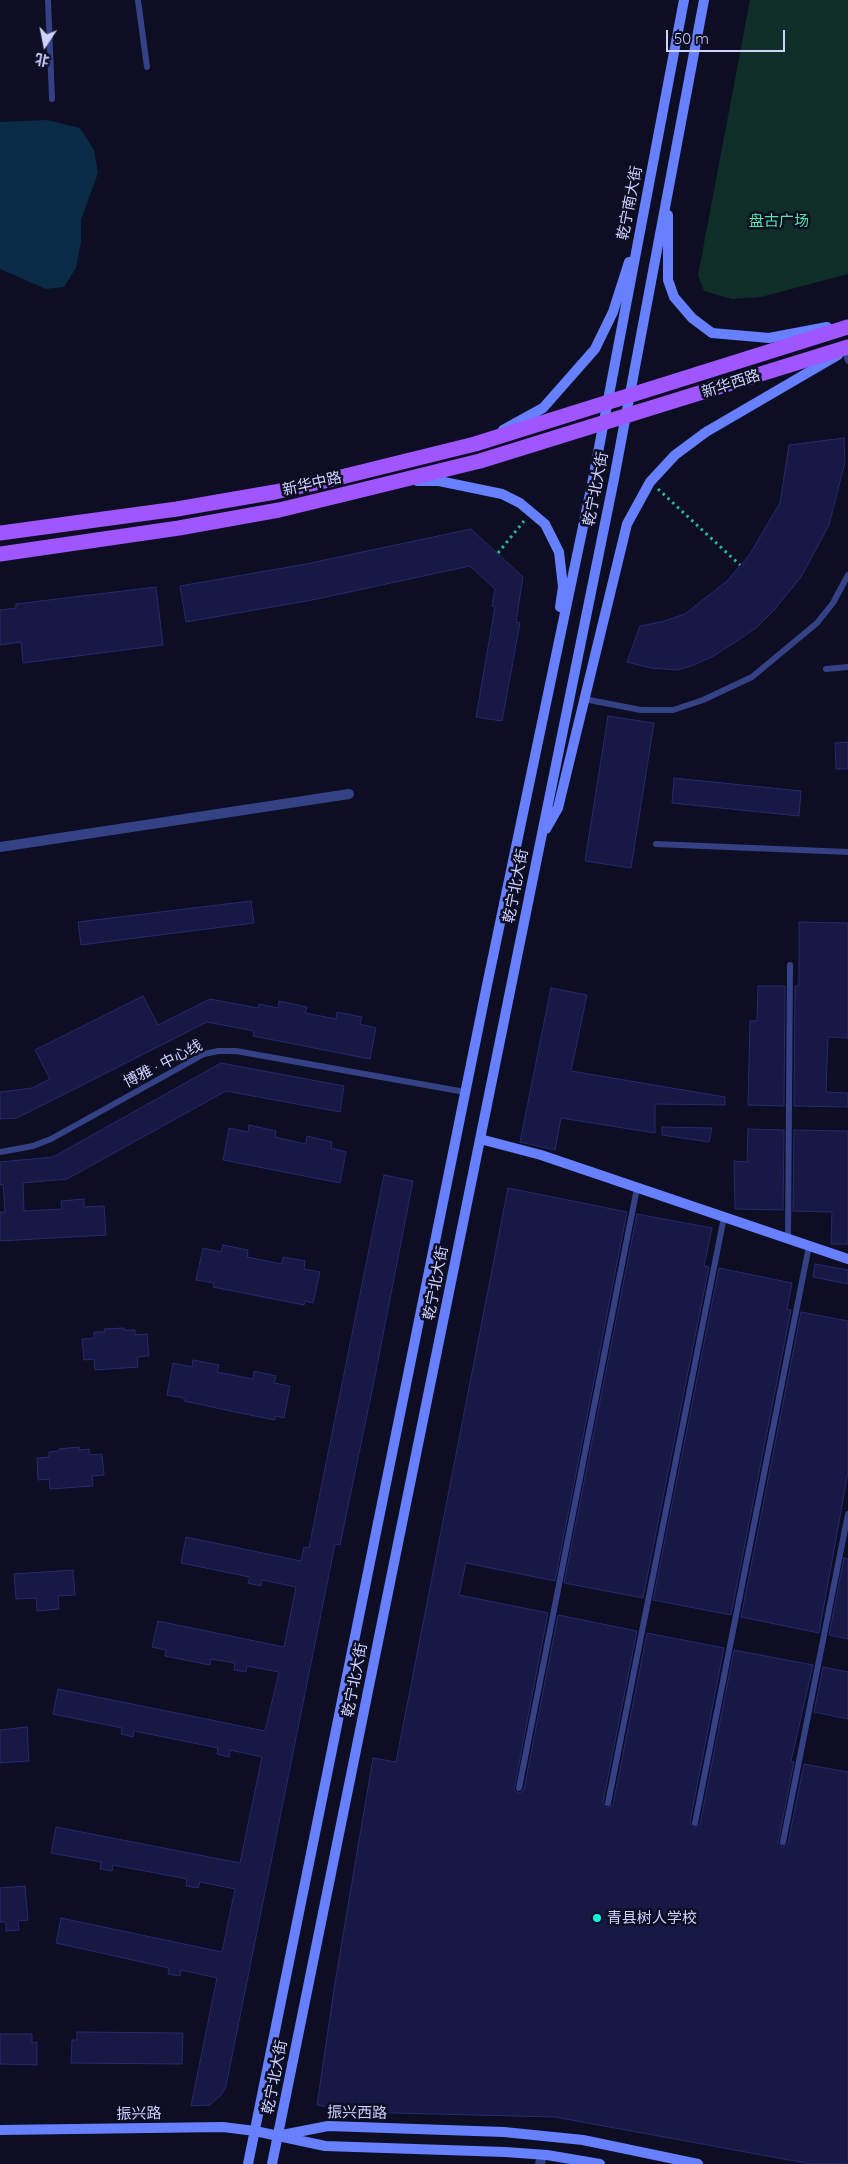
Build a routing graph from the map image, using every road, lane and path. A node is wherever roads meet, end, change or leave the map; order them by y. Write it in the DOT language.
graph roads {
  1 [pos="48,0"];
  2 [pos="138,0"];
  3 [pos="684,0"];
  4 [pos="704,0"];
  5 [pos="147,66"];
  6 [pos="52,99"];
  7 [pos="667,198"];
  8 [pos="640,231"];
  9 [pos="848,323"];
  10 [pos="848,327"];
  11 [pos="847,352"];
  12 [pos="616,410"];
  13 [pos="475,444"];
  14 [pos="399,481"];
  15 [pos="650,482"];
  16 [pos="530,512"];
  17 [pos="0,533"];
  18 [pos="498,553"];
  19 [pos="0,554"];
  20 [pos="740,565"];
  21 [pos="848,575"];
  22 [pos="848,667"];
  23 [pos="826,669"];
  24 [pos="552,677"];
  25 [pos="584,699"];
  26 [pos="349,794"];
  27 [pos="541,839"];
  28 [pos="656,844"];
  29 [pos="0,846"];
  30 [pos="848,852"];
  31 [pos="790,964"];
  32 [pos="465,1092"];
  33 [pos="480,1139"];
  34 [pos="0,1152"];
  35 [pos="637,1188"];
  36 [pos="724,1217"];
  37 [pos="788,1239"];
  38 [pos="809,1246"];
  39 [pos="848,1260"];
  40 [pos="848,1514"];
  41 [pos="518,1788"];
  42 [pos="608,1804"];
  43 [pos="695,1823"];
  44 [pos="784,1842"];
  45 [pos="0,2130"];
  46 [pos="255,2131"];
  47 [pos="278,2136"];
  48 [pos="541,2159"];
  49 [pos="248,2164"];
  50 [pos="272,2164"];
  51 [pos="600,2164"];
  52 [pos="698,2164"];
  1 -- 6 [label="lane"];
  2 -- 5 [label="lane"];
  3 -- 8 [label="main road, 乾宁南大街"];
  4 -- 7 [label="main road"];
  7 -- 9 [label="main road"];
  7 -- 12 [label="main road"];
  8 -- 12 [label="main road, 乾宁南大街"];
  8 -- 13 [label="main road"];
  10 -- 12 [label="main road, 新华西路"];
  11 -- 12 [label="main road, 新华西路"];
  11 -- 15 [label="main road"];
  12 -- 13 [label="main road, 新华中路"];
  12 -- 14 [label="main road, 新华中路"];
  12 -- 24 [label="main road, 乾宁北大街"];
  12 -- 27 [label="main road, 乾宁北大街"];
  13 -- 17 [label="main road, 新华中路"];
  14 -- 16 [label="main road"];
  14 -- 19 [label="main road, 新华中路"];
  15 -- 20 [label="path"];
  15 -- 25 [label="main road"];
  16 -- 18 [label="path"];
  16 -- 24 [label="main road"];
  21 -- 25 [label="lane"];
  22 -- 23 [label="lane"];
  24 -- 32 [label="main road, 乾宁北大街"];
  25 -- 27 [label="main road"];
  26 -- 29 [label="street"];
  27 -- 33 [label="main road, 乾宁北大街"];
  28 -- 30 [label="lane"];
  31 -- 37 [label="lane"];
  32 -- 34 [label="lane, 博雅 · 中心线"];
  32 -- 46 [label="main road, 乾宁北大街"];
  33 -- 35 [label="main road"];
  33 -- 47 [label="main road, 乾宁北大街"];
  35 -- 36 [label="main road"];
  35 -- 41 [label="lane"];
  36 -- 37 [label="main road"];
  36 -- 42 [label="lane"];
  37 -- 38 [label="main road"];
  38 -- 39 [label="main road"];
  38 -- 43 [label="lane"];
  40 -- 44 [label="lane"];
  45 -- 46 [label="main road, 振兴路"];
  46 -- 47 [label="main road, 振兴路"];
  46 -- 49 [label="main road, 乾宁北大街"];
  47 -- 48 [label="main road"];
  47 -- 50 [label="main road, 乾宁北大街"];
  47 -- 52 [label="main road, 振兴西路"];
  48 -- 51 [label="main road"];
}
